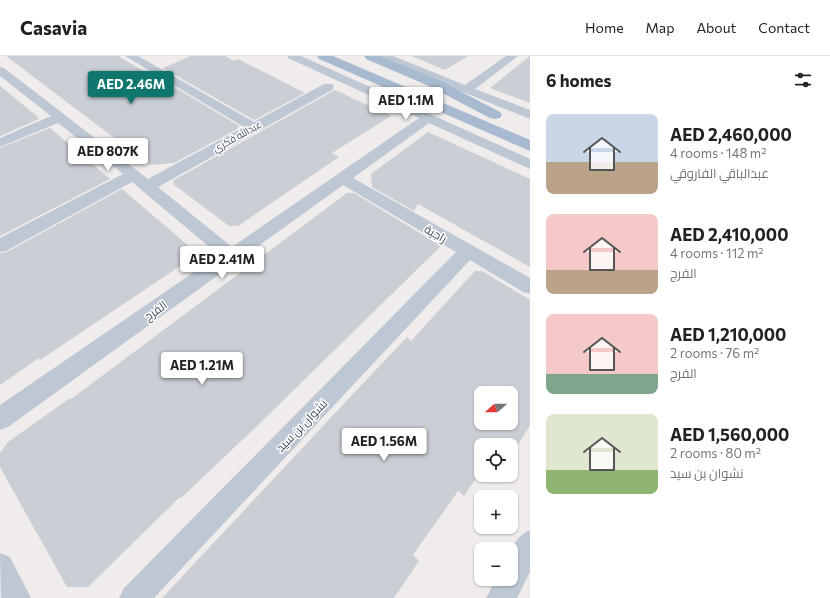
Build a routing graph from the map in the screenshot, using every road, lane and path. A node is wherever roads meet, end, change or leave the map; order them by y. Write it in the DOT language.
graph roads {
  1 [pos="130,56"];
  2 [pos="292,56"];
  3 [pos="323,56"];
  4 [pos="352,56"];
  5 [pos="370,56"];
  6 [pos="383,56"];
  7 [pos="512,56"];
  8 [pos="0,70"];
  9 [pos="350,83"];
  10 [pos="328,87"];
  11 [pos="466,90"];
  12 [pos="495,115"];
  13 [pos="530,116"];
  14 [pos="60,117"];
  15 [pos="428,118"];
  16 [pos="509,121"];
  17 [pos="253,127"];
  18 [pos="0,143"];
  19 [pos="530,146"];
  20 [pos="530,151"];
  21 [pos="530,164"];
  22 [pos="134,175"];
  23 [pos="342,178"];
  24 [pos="147,186"];
  25 [pos="0,246"];
  26 [pos="468,251"];
  27 [pos="231,256"];
  28 [pos="530,287"];
  29 [pos="0,419"];
  30 [pos="530,544"];
  31 [pos="0,567"];
  32 [pos="16,598"];
  33 [pos="134,598"];
  34 [pos="501,598"];
  1 -- 17 [label="street"];
  2 -- 9 [label="street"];
  3 -- 19 [label="main road"];
  4 -- 12 [label="main road"];
  5 -- 12 [label="main road"];
  6 -- 11 [label="street"];
  7 -- 11 [label="street"];
  8 -- 14 [label="street"];
  9 -- 15 [label="street"];
  9 -- 20 [label="main road"];
  10 -- 17 [label="street, عبدالله فكري"];
  11 -- 13 [label="street"];
  12 -- 16 [label="main road"];
  14 -- 18 [label="street"];
  14 -- 22 [label="street"];
  15 -- 21 [label="street"];
  15 -- 23 [label="street, الفرج"];
  17 -- 24 [label="street, عبدالله فكري"];
  22 -- 24 [label="street"];
  22 -- 25 [label="street"];
  23 -- 26 [label="street, راجية"];
  23 -- 27 [label="street, الفرج"];
  24 -- 27 [label="street"];
  26 -- 28 [label="street, راجية"];
  26 -- 33 [label="street, نشوان بن سيد"];
  27 -- 29 [label="street, الفرج"];
  30 -- 34 [label="street"];
  31 -- 32 [label="street"];
}
